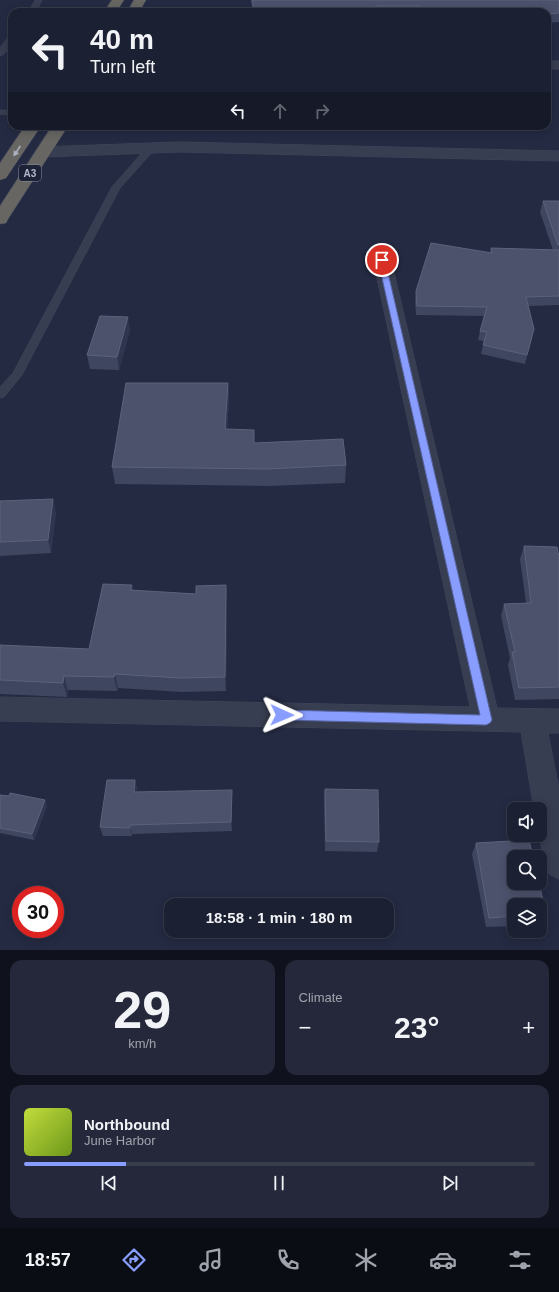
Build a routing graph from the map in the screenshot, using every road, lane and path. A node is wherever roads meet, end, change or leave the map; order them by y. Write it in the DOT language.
graph roads {
  1 [pos="8,43"];
  2 [pos="0,54"];
  3 [pos="31,130"];
  4 [pos="57,130"];
  5 [pos="151,148"];
  6 [pos="43,152"];
  7 [pos="559,156"];
  8 [pos="0,175"];
  9 [pos="0,219"];
  10 [pos="382,260"];
  11 [pos="0,394"];
  12 [pos="0,709"];
  13 [pos="486,720"];
  14 [pos="532,720"];
  15 [pos="559,721"];
  16 [pos="559,864"];
  1 -- 2 [label="lane"];
  3 -- 8 [label="highway, A3, one-way"];
  4 -- 6 [label="highway, A3"];
  5 -- 6 [label="street"];
  5 -- 7 [label="street"];
  5 -- 11 [label="lane"];
  6 -- 9 [label="highway, A3"];
  10 -- 13 [label="street"];
  12 -- 13 [label="street"];
  13 -- 14 [label="street"];
  14 -- 15 [label="street"];
  14 -- 16 [label="street"];
}
